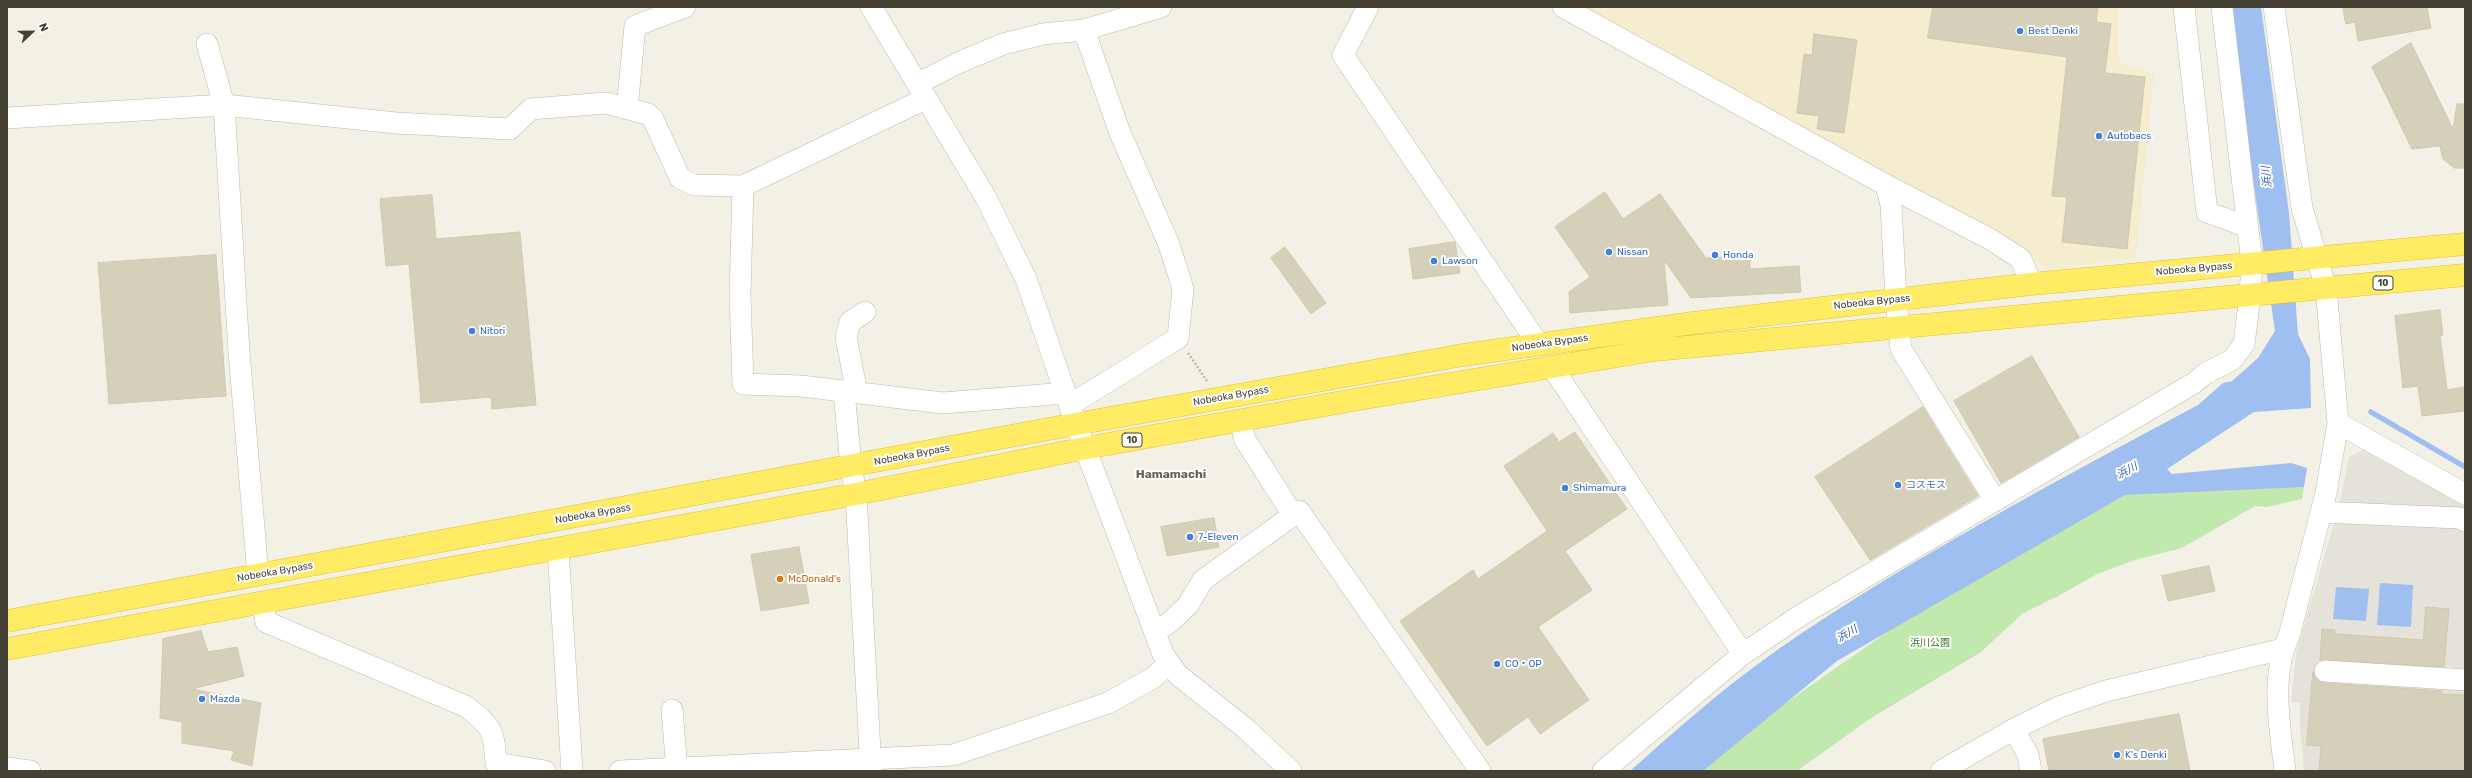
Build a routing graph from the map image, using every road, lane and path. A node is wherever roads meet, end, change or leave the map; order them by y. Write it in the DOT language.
graph roads {
  1 [pos="685,7"];
  2 [pos="871,7"];
  3 [pos="1161,7"];
  4 [pos="1368,7"];
  5 [pos="1563,7"];
  6 [pos="2184,7"];
  7 [pos="2222,7"];
  8 [pos="2274,7"];
  9 [pos="1084,30"];
  10 [pos="207,44"];
  11 [pos="921,91"];
  12 [pos="224,105"];
  13 [pos="627,109"];
  14 [pos="7,118"];
  15 [pos="1886,185"];
  16 [pos="743,186"];
  17 [pos="2248,227"];
  18 [pos="2465,244"];
  19 [pos="2306,258"];
  20 [pos="2256,263"];
  21 [pos="2465,275"];
  22 [pos="2031,284"];
  23 [pos="2326,288"];
  24 [pos="2258,295"];
  25 [pos="1896,300"];
  26 [pos="865,312"];
  27 [pos="1178,338"];
  28 [pos="1900,338"];
  29 [pos="1539,344"];
  30 [pos="1552,367"];
  31 [pos="850,393"];
  32 [pos="1219,399"];
  33 [pos="1071,407"];
  34 [pos="1241,420"];
  35 [pos="2338,423"];
  36 [pos="1086,448"];
  37 [pos="851,466"];
  38 [pos="856,494"];
  39 [pos="2465,494"];
  40 [pos="1995,500"];
  41 [pos="2321,512"];
  42 [pos="1293,515"];
  43 [pos="2465,521"];
  44 [pos="558,549"];
  45 [pos="258,575"];
  46 [pos="263,604"];
  47 [pos="7,621"];
  48 [pos="1155,631"];
  49 [pos="7,649"];
  50 [pos="2283,649"];
  51 [pos="1743,654"];
  52 [pos="1168,664"];
  53 [pos="2325,671"];
  54 [pos="2465,680"];
  55 [pos="672,710"];
  56 [pos="2014,729"];
  57 [pos="871,764"];
  58 [pos="496,767"];
  59 [pos="7,768"];
  60 [pos="677,769"];
  61 [pos="30,771"];
  62 [pos="545,771"];
  63 [pos="572,771"];
  64 [pos="631,771"];
  65 [pos="1291,771"];
  66 [pos="1480,771"];
  67 [pos="1603,771"];
  68 [pos="1941,771"];
  69 [pos="2031,771"];
  70 [pos="2285,771"];
  1 -- 13 [label="street"];
  2 -- 11 [label="street"];
  3 -- 9 [label="street"];
  4 -- 29 [label="street"];
  5 -- 15 [label="street"];
  6 -- 17 [label="street"];
  7 -- 17 [label="street"];
  8 -- 19 [label="street"];
  9 -- 11 [label="street"];
  9 -- 27 [label="street"];
  10 -- 12 [label="street"];
  11 -- 16 [label="street"];
  11 -- 33 [label="street"];
  12 -- 13 [label="street"];
  12 -- 14 [label="street"];
  12 -- 45 [label="street"];
  13 -- 16 [label="street"];
  15 -- 22 [label="street"];
  15 -- 25 [label="street"];
  16 -- 31 [label="street"];
  17 -- 20 [label="street"];
  18 -- 19 [label="highway, Nobeoka Bypass"];
  19 -- 20 [label="highway, Nobeoka Bypass"];
  19 -- 23 [label="street"];
  20 -- 22 [label="highway, Nobeoka Bypass"];
  20 -- 24 [label="street"];
  21 -- 23 [label="highway, 10"];
  22 -- 25 [label="highway, Nobeoka Bypass"];
  23 -- 24 [label="highway, 10"];
  23 -- 35 [label="street"];
  24 -- 28 [label="highway, 10"];
  24 -- 40 [label="street"];
  25 -- 28 [label="street"];
  25 -- 29 [label="highway, Nobeoka Bypass"];
  26 -- 31 [label="street"];
  27 -- 32 [label="path"];
  27 -- 33 [label="street"];
  28 -- 30 [label="highway, 10"];
  28 -- 40 [label="street"];
  29 -- 32 [label="highway, Nobeoka Bypass"];
  30 -- 34 [label="highway, 10"];
  30 -- 51 [label="street"];
  31 -- 33 [label="street"];
  31 -- 37 [label="street"];
  32 -- 33 [label="highway, Nobeoka Bypass"];
  33 -- 36 [label="street"];
  33 -- 37 [label="highway, Nobeoka Bypass"];
  34 -- 36 [label="highway, 10"];
  34 -- 42 [label="street"];
  35 -- 39 [label="street"];
  35 -- 41 [label="street"];
  36 -- 38 [label="highway, 10"];
  36 -- 48 [label="street"];
  37 -- 38 [label="street"];
  37 -- 45 [label="highway, Nobeoka Bypass"];
  38 -- 44 [label="highway, 10"];
  38 -- 57 [label="street"];
  40 -- 51 [label="street"];
  41 -- 43 [label="street"];
  41 -- 50 [label="street"];
  42 -- 48 [label="street"];
  42 -- 66 [label="street"];
  44 -- 46 [label="highway, 10"];
  44 -- 63 [label="street"];
  45 -- 47 [label="highway, Nobeoka Bypass"];
  46 -- 49 [label="highway, 10"];
  46 -- 58 [label="street"];
  48 -- 52 [label="street"];
  50 -- 56 [label="street"];
  50 -- 70 [label="street"];
  51 -- 67 [label="street"];
  52 -- 57 [label="street"];
  52 -- 65 [label="street"];
  53 -- 54 [label="street"];
  55 -- 60 [label="street"];
  56 -- 68 [label="street"];
  56 -- 69 [label="street"];
  57 -- 60 [label="street"];
  58 -- 62 [label="street"];
  59 -- 61 [label="street"];
  60 -- 64 [label="street"];
}
